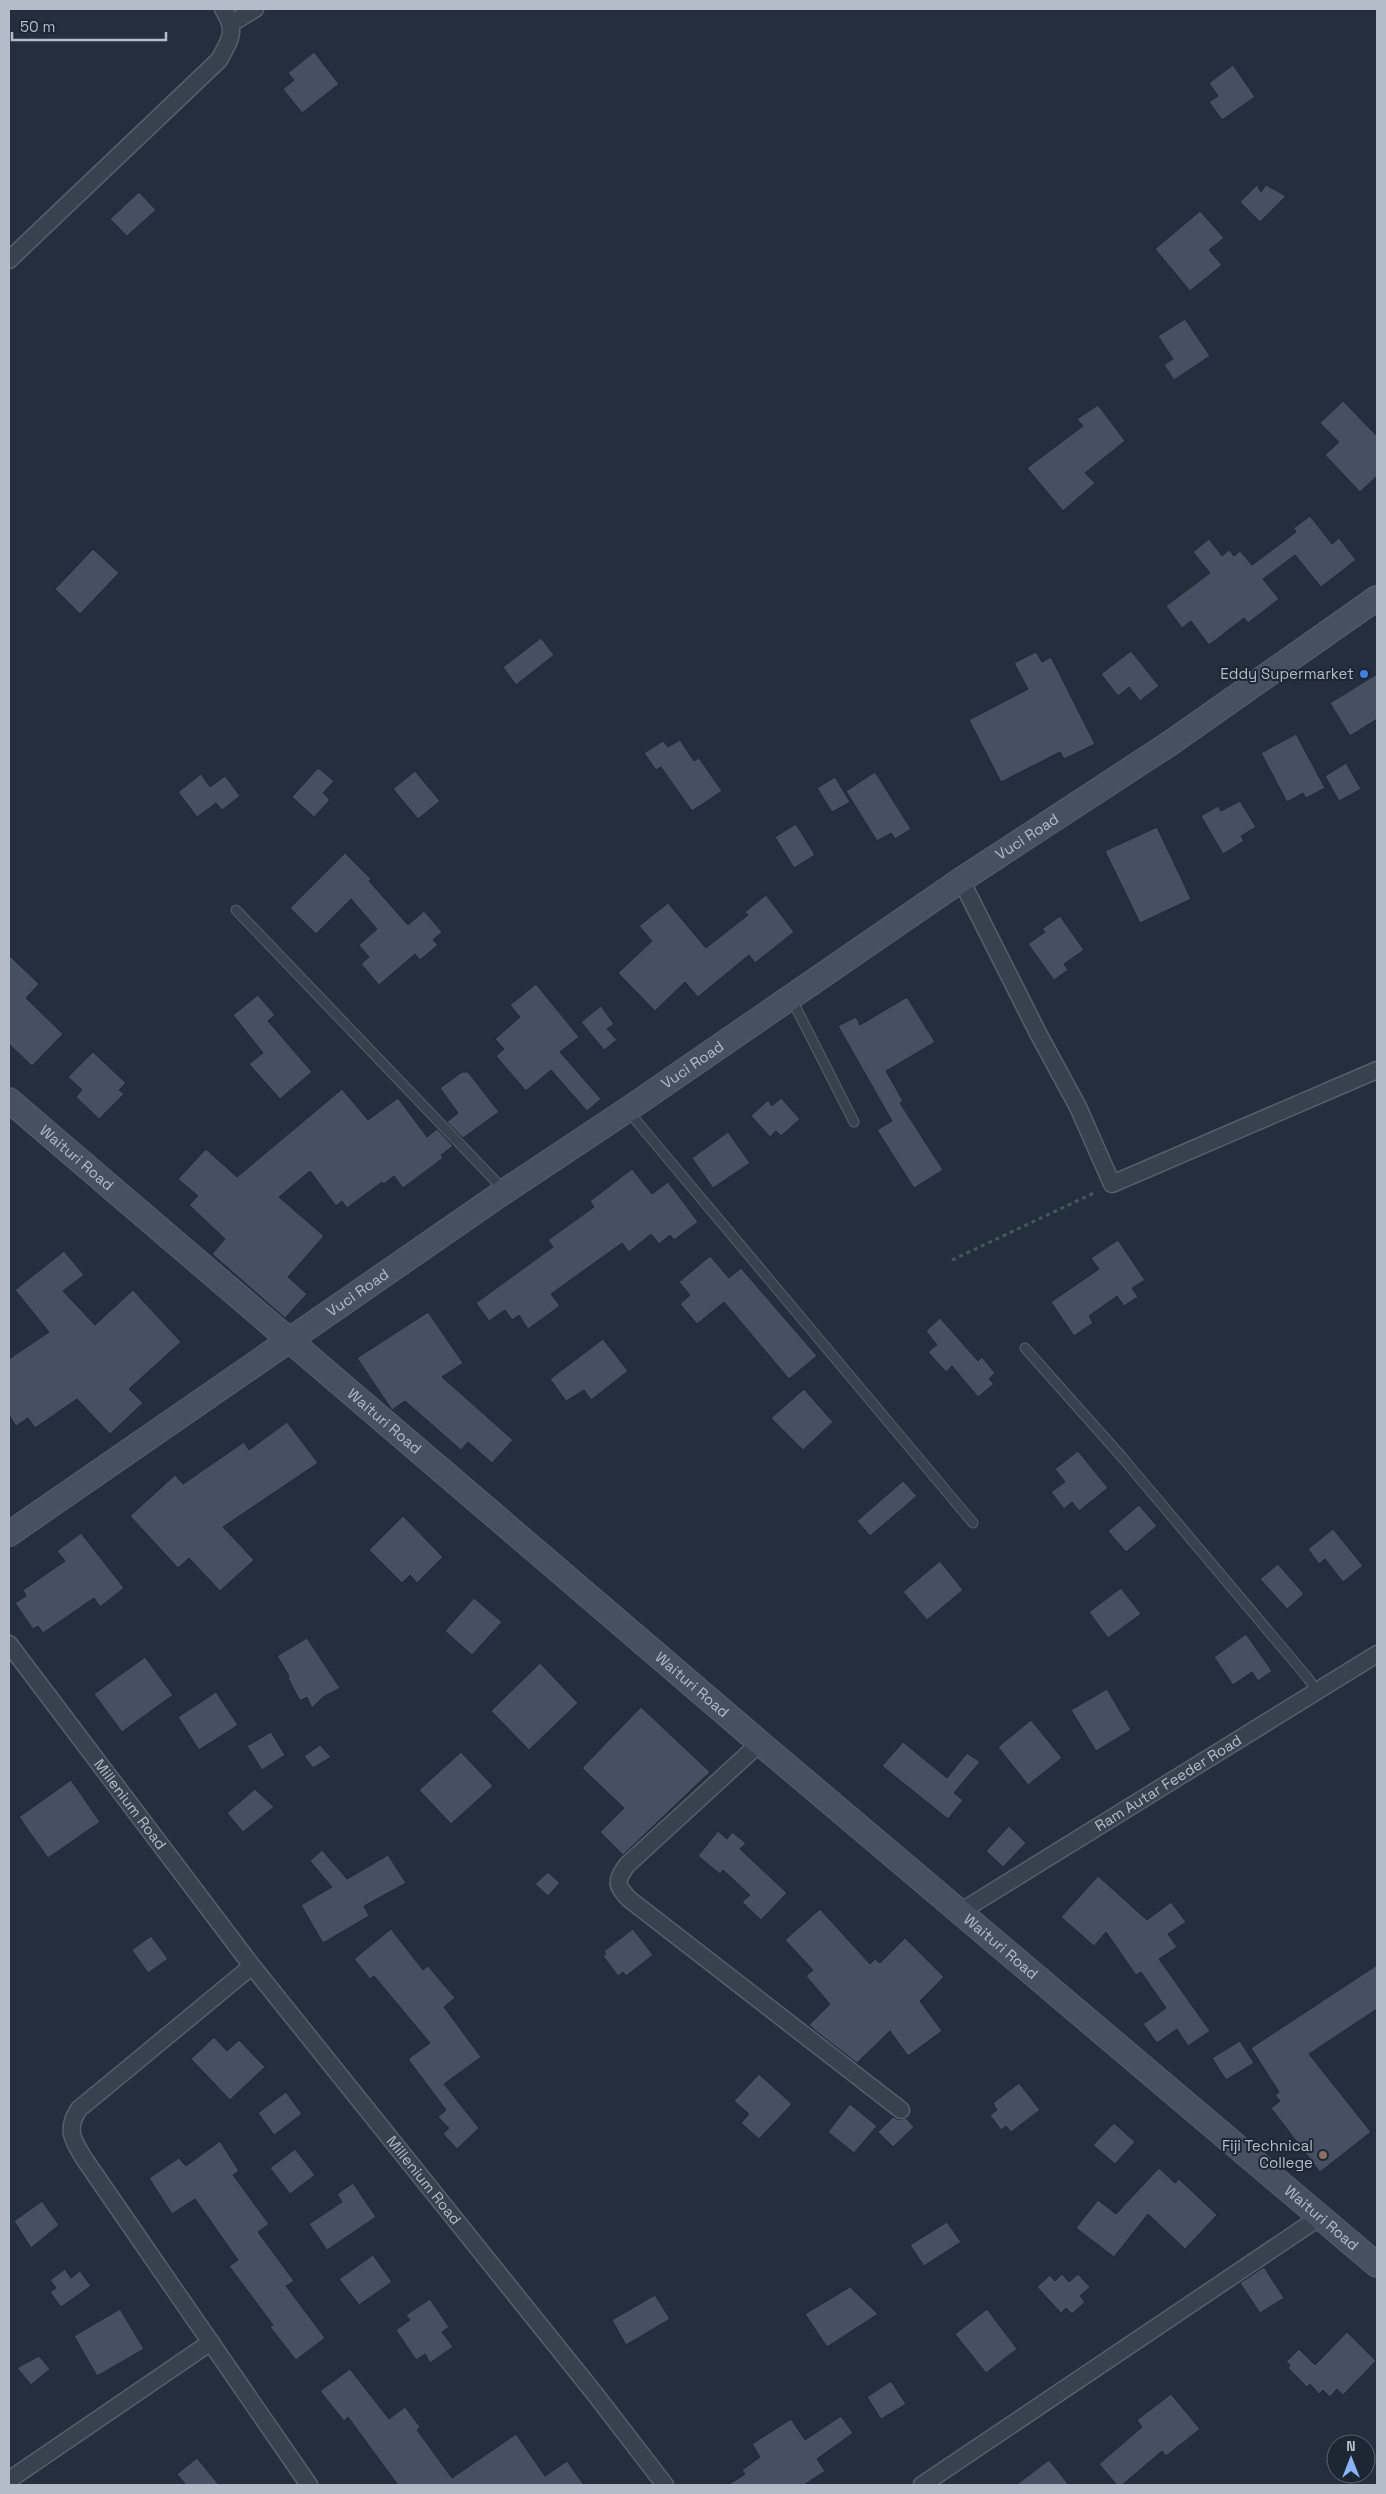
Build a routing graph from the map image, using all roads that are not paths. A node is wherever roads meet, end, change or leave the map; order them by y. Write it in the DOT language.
graph roads {
  1 [pos="255,9"];
  2 [pos="228,16"];
  3 [pos="9,260"];
  4 [pos="1377,598"];
  5 [pos="961,880"];
  6 [pos="236,910"];
  7 [pos="791,998"];
  8 [pos="1377,1070"];
  9 [pos="9,1100"];
  10 [pos="627,1110"];
  11 [pos="854,1122"];
  12 [pos="505,1191"];
  13 [pos="289,1341"];
  14 [pos="1025,1348"];
  15 [pos="973,1523"];
  16 [pos="9,1534"];
  17 [pos="9,1644"];
  18 [pos="1377,1654"];
  19 [pos="1316,1691"];
  20 [pos="760,1743"];
  21 [pos="960,1912"];
  22 [pos="252,1966"];
  23 [pos="900,2110"];
  24 [pos="1320,2217"];
  25 [pos="1377,2265"];
  26 [pos="210,2342"];
  27 [pos="9,2480"];
  28 [pos="309,2485"];
  29 [pos="665,2485"];
  30 [pos="922,2485"];
  1 -- 2 [label="street"];
  2 -- 3 [label="street"];
  4 -- 5 [label="main road, Vuci Road"];
  5 -- 7 [label="main road, Vuci Road"];
  5 -- 8 [label="street"];
  6 -- 12 [label="lane"];
  7 -- 10 [label="main road, Vuci Road"];
  7 -- 11 [label="lane"];
  9 -- 13 [label="main road, Waituri Road"];
  10 -- 12 [label="main road, Vuci Road"];
  10 -- 15 [label="lane"];
  12 -- 13 [label="main road, Vuci Road"];
  13 -- 16 [label="main road, Vuci Road"];
  13 -- 20 [label="main road, Waituri Road"];
  14 -- 19 [label="lane"];
  17 -- 22 [label="street, Millenium Road"];
  18 -- 19 [label="street, Ram Autar Feeder Road"];
  19 -- 21 [label="street, Ram Autar Feeder Road"];
  20 -- 21 [label="main road, Waituri Road"];
  20 -- 23 [label="street"];
  21 -- 24 [label="main road, Waituri Road"];
  22 -- 26 [label="street"];
  22 -- 29 [label="street, Millenium Road"];
  24 -- 25 [label="main road, Waituri Road"];
  24 -- 30 [label="street"];
  26 -- 27 [label="street"];
  26 -- 28 [label="street"];
}
